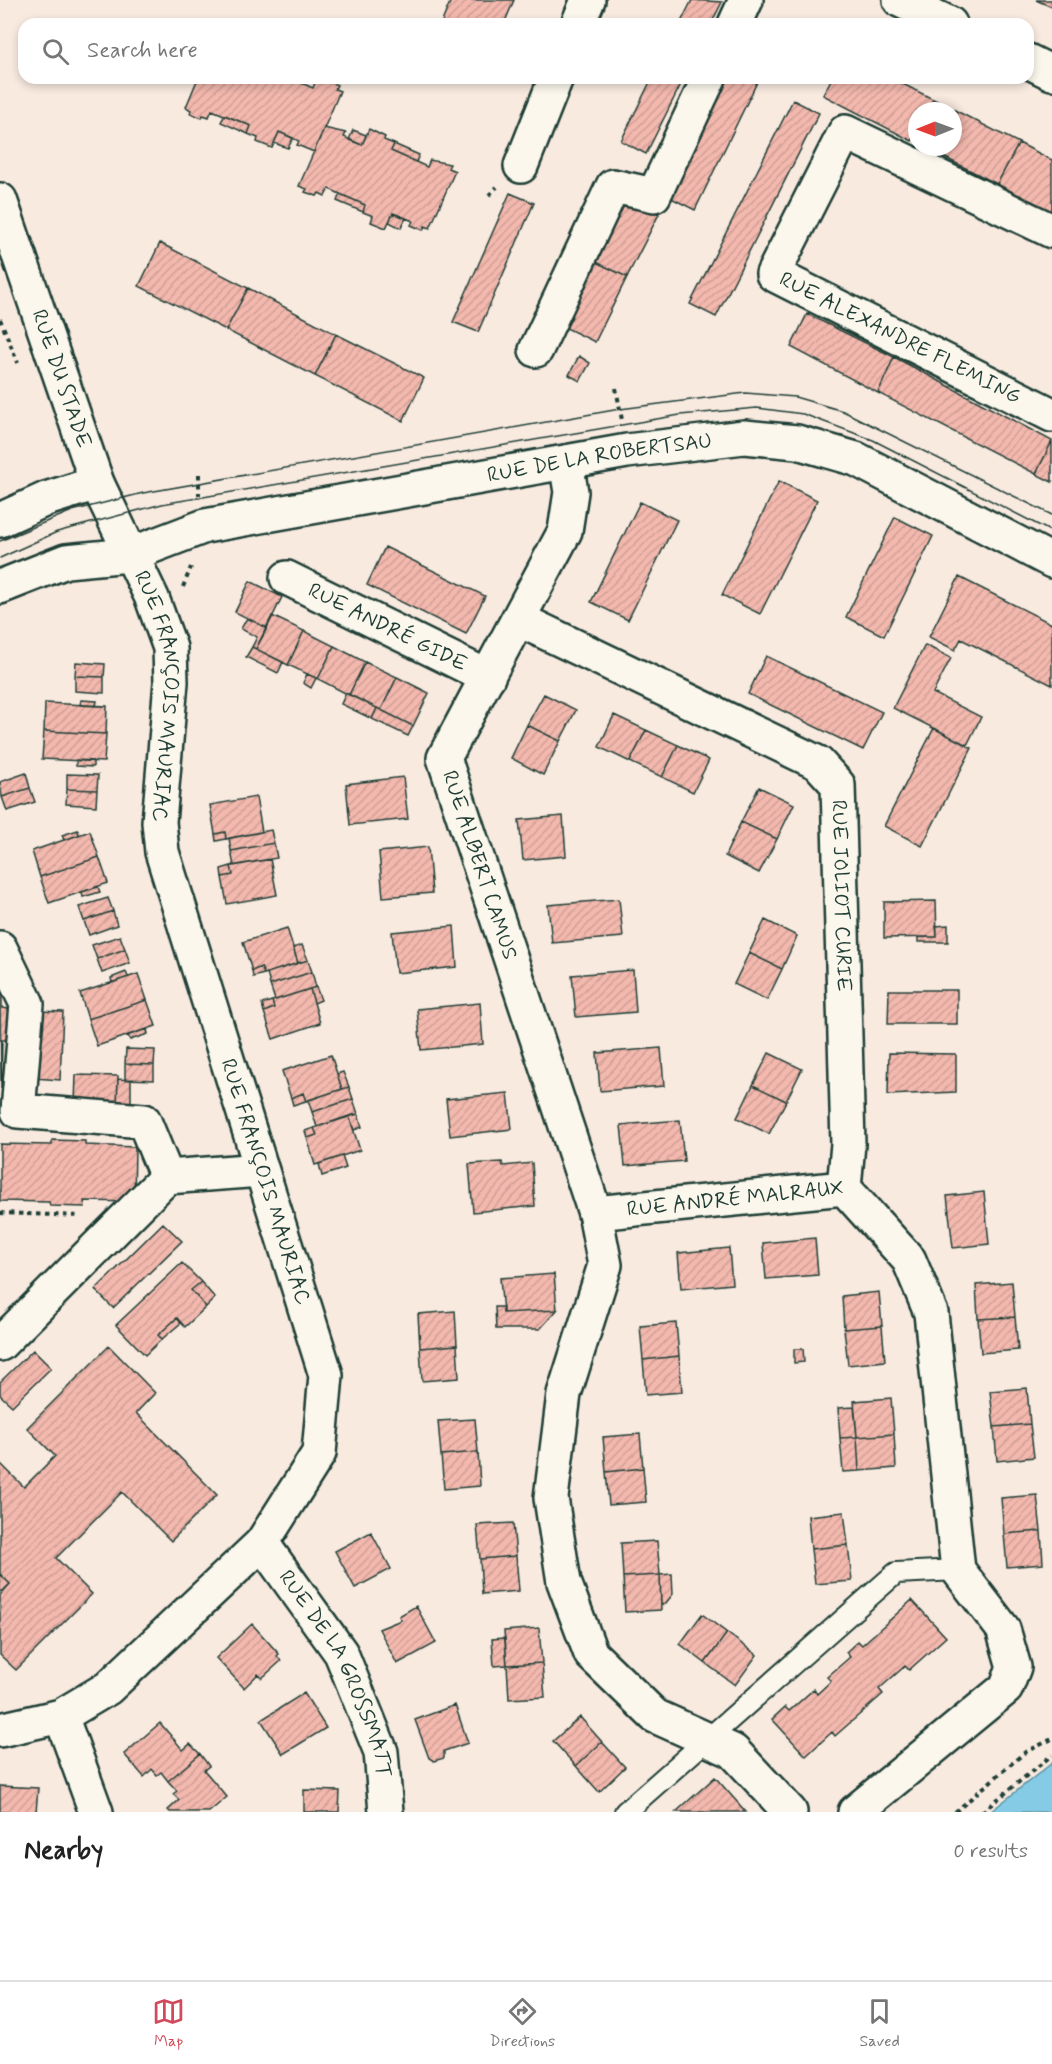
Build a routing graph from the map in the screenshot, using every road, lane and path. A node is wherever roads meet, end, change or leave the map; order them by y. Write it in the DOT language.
graph roads {
  1 [pos="588,0"];
  2 [pos="746,0"];
  3 [pos="900,0"];
  4 [pos="580,18"];
  5 [pos="738,18"];
  6 [pos="938,18"];
  7 [pos="1034,64"];
  8 [pos="1052,73"];
  9 [pos="554,84"];
  10 [pos="706,84"];
  11 [pos="521,166"];
  12 [pos="0,200"];
  13 [pos="1052,231"];
  14 [pos="536,350"];
  15 [pos="1052,415"];
  16 [pos="567,462"];
  17 [pos="97,483"];
  18 [pos="0,520"];
  19 [pos="129,555"];
  20 [pos="1052,561"];
  21 [pos="287,578"];
  22 [pos="0,587"];
  23 [pos="520,620"];
  24 [pos="488,677"];
  25 [pos="0,948"];
  26 [pos="261,1170"];
  27 [pos="167,1177"];
  28 [pos="844,1188"];
  29 [pos="0,1213"];
  30 [pos="595,1213"];
  31 [pos="126,1218"];
  32 [pos="0,1344"];
  33 [pos="262,1543"];
  34 [pos="958,1570"];
  35 [pos="61,1716"];
  36 [pos="0,1730"];
  37 [pos="1052,1739"];
  38 [pos="709,1740"];
  39 [pos="1052,1755"];
  40 [pos="96,1812"];
  41 [pos="386,1812"];
  42 [pos="625,1812"];
  43 [pos="790,1812"];
  44 [pos="855,1812"];
  45 [pos="955,1812"];
  46 [pos="982,1812"];
  1 -- 4 [label="street"];
  2 -- 5 [label="street"];
  3 -- 6 [label="street"];
  7 -- 8 [label="street"];
  9 -- 11 [label="street"];
  10 -- 14 [label="street"];
  12 -- 17 [label="street, RUE DU STADE"];
  13 -- 15 [label="street, RUE ALEXANDRE FLEMING"];
  16 -- 19 [label="street, RUE DE LA ROBERTSAU"];
  16 -- 20 [label="street, RUE DE LA ROBERTSAU"];
  16 -- 23 [label="street, RUE ALBERT CAMUS"];
  17 -- 18 [label="street"];
  17 -- 19 [label="street, RUE DU STADE"];
  19 -- 22 [label="street, RUE DE LA ROBERTSAU"];
  19 -- 26 [label="street, RUE FRANÇOIS MAURIAC"];
  21 -- 24 [label="street, RUE ANDRÉ GIDE"];
  23 -- 24 [label="street, RUE ALBERT CAMUS"];
  23 -- 28 [label="street, RUE JOLIOT CURIE"];
  24 -- 30 [label="street, RUE ALBERT CAMUS"];
  25 -- 27 [label="street"];
  26 -- 27 [label="street"];
  26 -- 33 [label="street, RUE FRANÇOIS MAURIAC"];
  27 -- 31 [label="street"];
  28 -- 30 [label="street, RUE ANDRÉ MALRAUX"];
  28 -- 34 [label="street, RUE ANDRÉ MALRAUX"];
  29 -- 31 [label="path"];
  30 -- 38 [label="street, RUE ANDRÉ MALRAUX"];
  31 -- 32 [label="street"];
  33 -- 35 [label="street, RUE FRANÇOIS MAURIAC"];
  33 -- 41 [label="street, RUE DE LA GROSSMATT"];
  34 -- 38 [label="lane"];
  34 -- 44 [label="street"];
  35 -- 36 [label="street, RUE FRANÇOIS MAURIAC"];
  35 -- 40 [label="street"];
  37 -- 45 [label="path"];
  38 -- 42 [label="lane"];
  38 -- 43 [label="street, RUE ANDRÉ MALRAUX"];
  39 -- 46 [label="path"];
}
